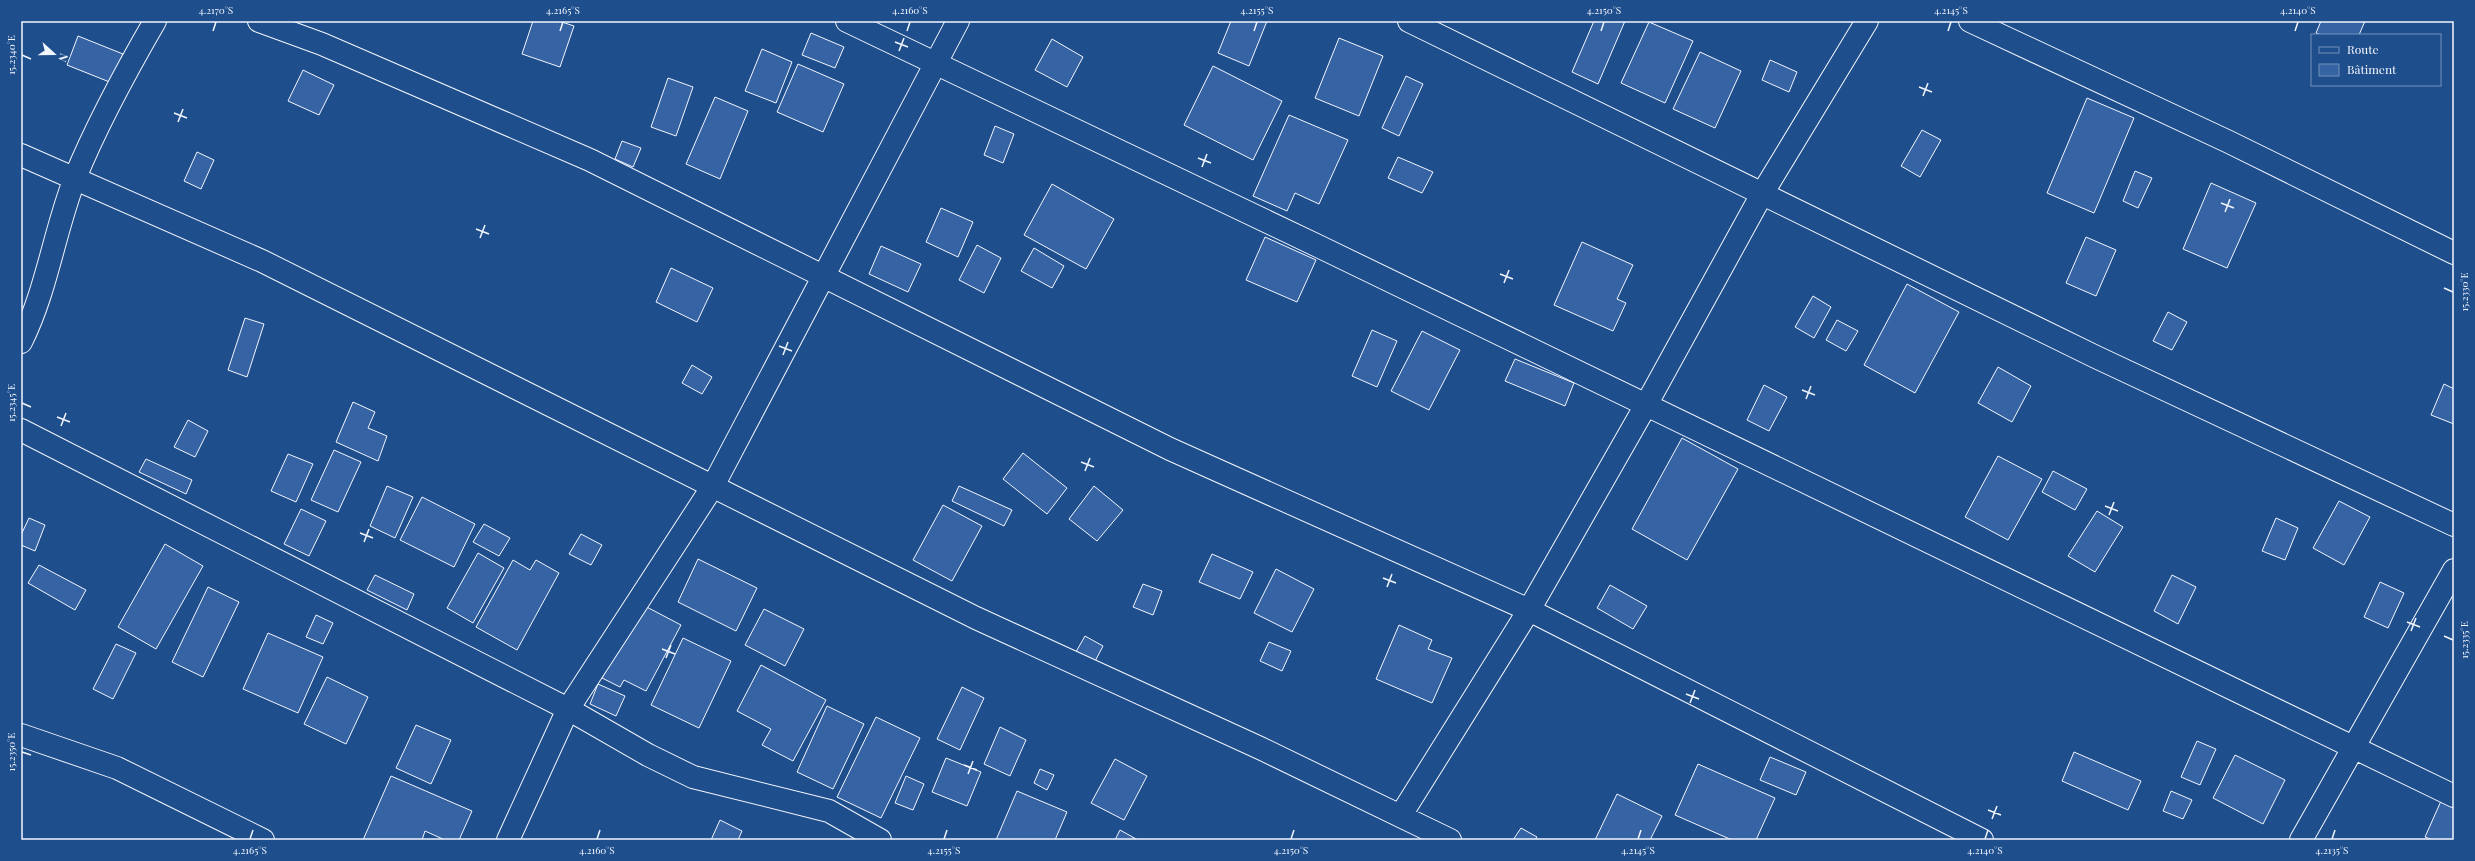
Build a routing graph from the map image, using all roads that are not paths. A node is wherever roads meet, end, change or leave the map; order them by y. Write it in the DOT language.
graph roads {
  1 [pos="155,21"];
  2 [pos="259,21"];
  3 [pos="847,21"];
  4 [pos="958,21"];
  5 [pos="1409,21"];
  6 [pos="1867,21"];
  7 [pos="1970,21"];
  8 [pos="934,63"];
  9 [pos="21,155"];
  10 [pos="75,179"];
  11 [pos="1762,194"];
  12 [pos="2454,253"];
  13 [pos="822,276"];
  14 [pos="21,342"];
  15 [pos="1646,405"];
  16 [pos="21,430"];
  17 [pos="713,486"];
  18 [pos="2454,525"];
  19 [pos="2454,570"];
  20 [pos="1528,610"];
  21 [pos="568,709"];
  22 [pos="21,735"];
  23 [pos="2355,747"];
  24 [pos="2454,796"];
  25 [pos="1401,814"];
  26 [pos="263,840"];
  27 [pos="508,840"];
  28 [pos="880,840"];
  29 [pos="1450,840"];
  30 [pos="1982,840"];
  31 [pos="2300,840"];
  1 -- 10 [label="street"];
  2 -- 13 [label="street"];
  3 -- 8 [label="street"];
  4 -- 8 [label="street"];
  5 -- 11 [label="street"];
  6 -- 11 [label="street"];
  7 -- 12 [label="street"];
  8 -- 13 [label="street"];
  8 -- 15 [label="street"];
  9 -- 10 [label="street"];
  10 -- 14 [label="street"];
  10 -- 17 [label="street"];
  11 -- 15 [label="street"];
  11 -- 18 [label="street"];
  13 -- 17 [label="street"];
  13 -- 20 [label="street"];
  15 -- 20 [label="street"];
  15 -- 23 [label="street"];
  16 -- 21 [label="street"];
  17 -- 21 [label="street"];
  17 -- 25 [label="street"];
  19 -- 23 [label="street"];
  20 -- 25 [label="street"];
  20 -- 30 [label="street"];
  21 -- 27 [label="street"];
  21 -- 28 [label="street"];
  22 -- 26 [label="street"];
  23 -- 24 [label="street"];
  23 -- 31 [label="street"];
  25 -- 29 [label="street"];
}
